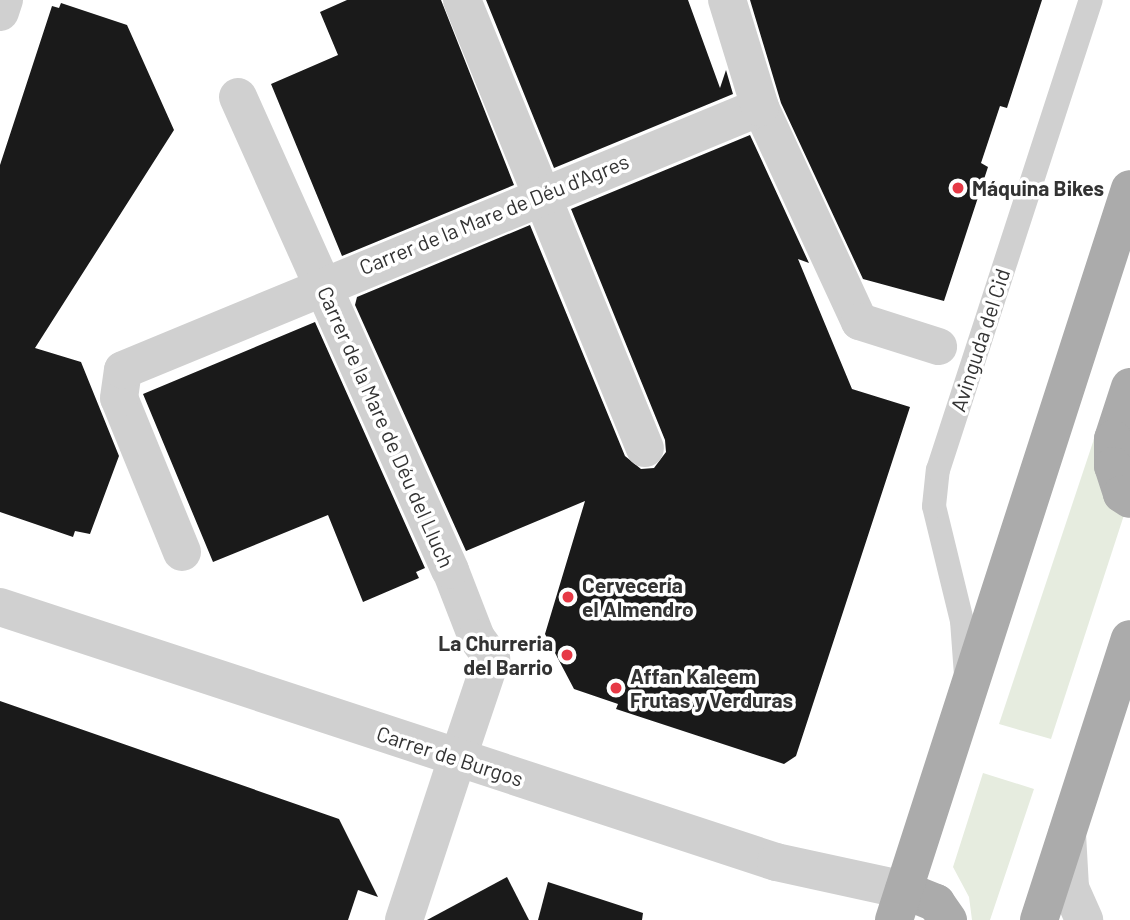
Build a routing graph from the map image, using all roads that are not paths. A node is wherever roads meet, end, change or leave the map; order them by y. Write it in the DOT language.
graph roads {
  1 [pos="4,0"];
  2 [pos="462,0"];
  3 [pos="727,0"];
  4 [pos="1091,0"];
  5 [pos="0,12"];
  6 [pos="238,97"];
  7 [pos="760,107"];
  8 [pos="1130,189"];
  9 [pos="543,192"];
  10 [pos="323,284"];
  11 [pos="938,346"];
  12 [pos="1130,387"];
  13 [pos="645,448"];
  14 [pos="1130,499"];
  15 [pos="182,552"];
  16 [pos="450,570"];
  17 [pos="0,607"];
  18 [pos="1130,639"];
  19 [pos="968,688"];
  20 [pos="457,759"];
  21 [pos="1067,830"];
  22 [pos="899,905"];
  23 [pos="404,920"];
  24 [pos="948,920"];
  25 [pos="1039,920"];
  26 [pos="1084,920"];
  1 -- 5 [label="street"];
  2 -- 9 [label="street"];
  3 -- 7 [label="street"];
  4 -- 19 [label="lane, Avinguda del Cid"];
  6 -- 10 [label="street, Carrer de la Mare de Déu del Lluch"];
  7 -- 9 [label="street, Carrer de la Mare de Déu d'Agres"];
  7 -- 11 [label="street"];
  8 -- 19 [label="main road, Avinguda del Cid"];
  9 -- 10 [label="street, Carrer de la Mare de Déu d'Agres"];
  9 -- 13 [label="street"];
  10 -- 15 [label="street, Carrer de la Mare de Déu d'Agres"];
  10 -- 16 [label="street, Carrer de la Mare de Déu del Lluch"];
  12 -- 14 [label="main road"];
  16 -- 20 [label="street, Carrer de la Mare de Déu del Lluch"];
  17 -- 20 [label="street, Carrer de Burgos"];
  18 -- 21 [label="main road"];
  19 -- 22 [label="main road, Avinguda del Cid"];
  20 -- 22 [label="street, Carrer de Burgos"];
  20 -- 23 [label="street"];
  21 -- 25 [label="main road"];
  21 -- 26 [label="street"];
  22 -- 24 [label="main road"];
}
